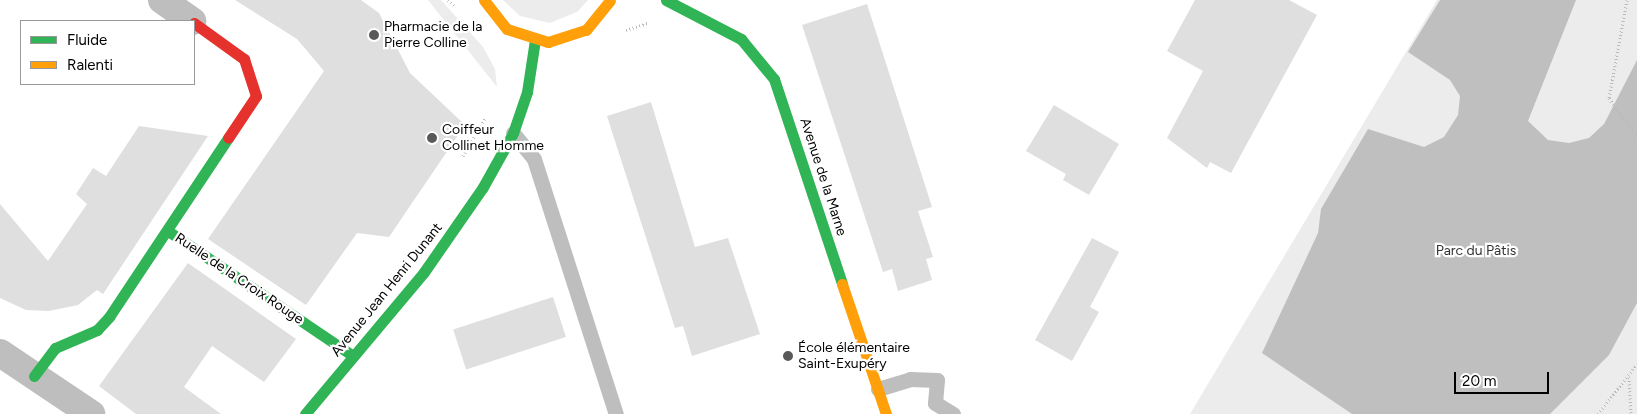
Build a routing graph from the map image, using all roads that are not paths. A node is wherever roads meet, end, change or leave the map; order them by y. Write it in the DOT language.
graph roads {
  1 [pos="162,0"];
  2 [pos="484,0"];
  3 [pos="610,0"];
  4 [pos="666,0"];
  5 [pos="190,20"];
  6 [pos="195,23"];
  7 [pos="535,40"];
  8 [pos="513,133"];
  9 [pos="168,231"];
  10 [pos="0,353"];
  11 [pos="353,356"];
  12 [pos="34,376"];
  13 [pos="878,389"];
  14 [pos="91,414"];
  15 [pos="305,414"];
  16 [pos="616,414"];
  17 [pos="886,414"];
  18 [pos="953,414"];
  1 -- 5 [label="street, Ruelle de la Croix Rouge"];
  2 -- 7 [label="street"];
  3 -- 7 [label="street"];
  4 -- 13 [label="street, Avenue de la Marne"];
  6 -- 9 [label="street, Ruelle de la Croix Rouge"];
  7 -- 8 [label="street, Avenue Jean Henri Dunant"];
  8 -- 11 [label="street, Avenue Jean Henri Dunant"];
  8 -- 16 [label="lane"];
  9 -- 11 [label="street, Ruelle de la Croix Rouge"];
  9 -- 12 [label="street"];
  10 -- 12 [label="street"];
  11 -- 15 [label="street, Avenue Jean Henri Dunant"];
  12 -- 14 [label="street"];
  13 -- 17 [label="street, Avenue de la Marne"];
  13 -- 18 [label="lane"];
}
